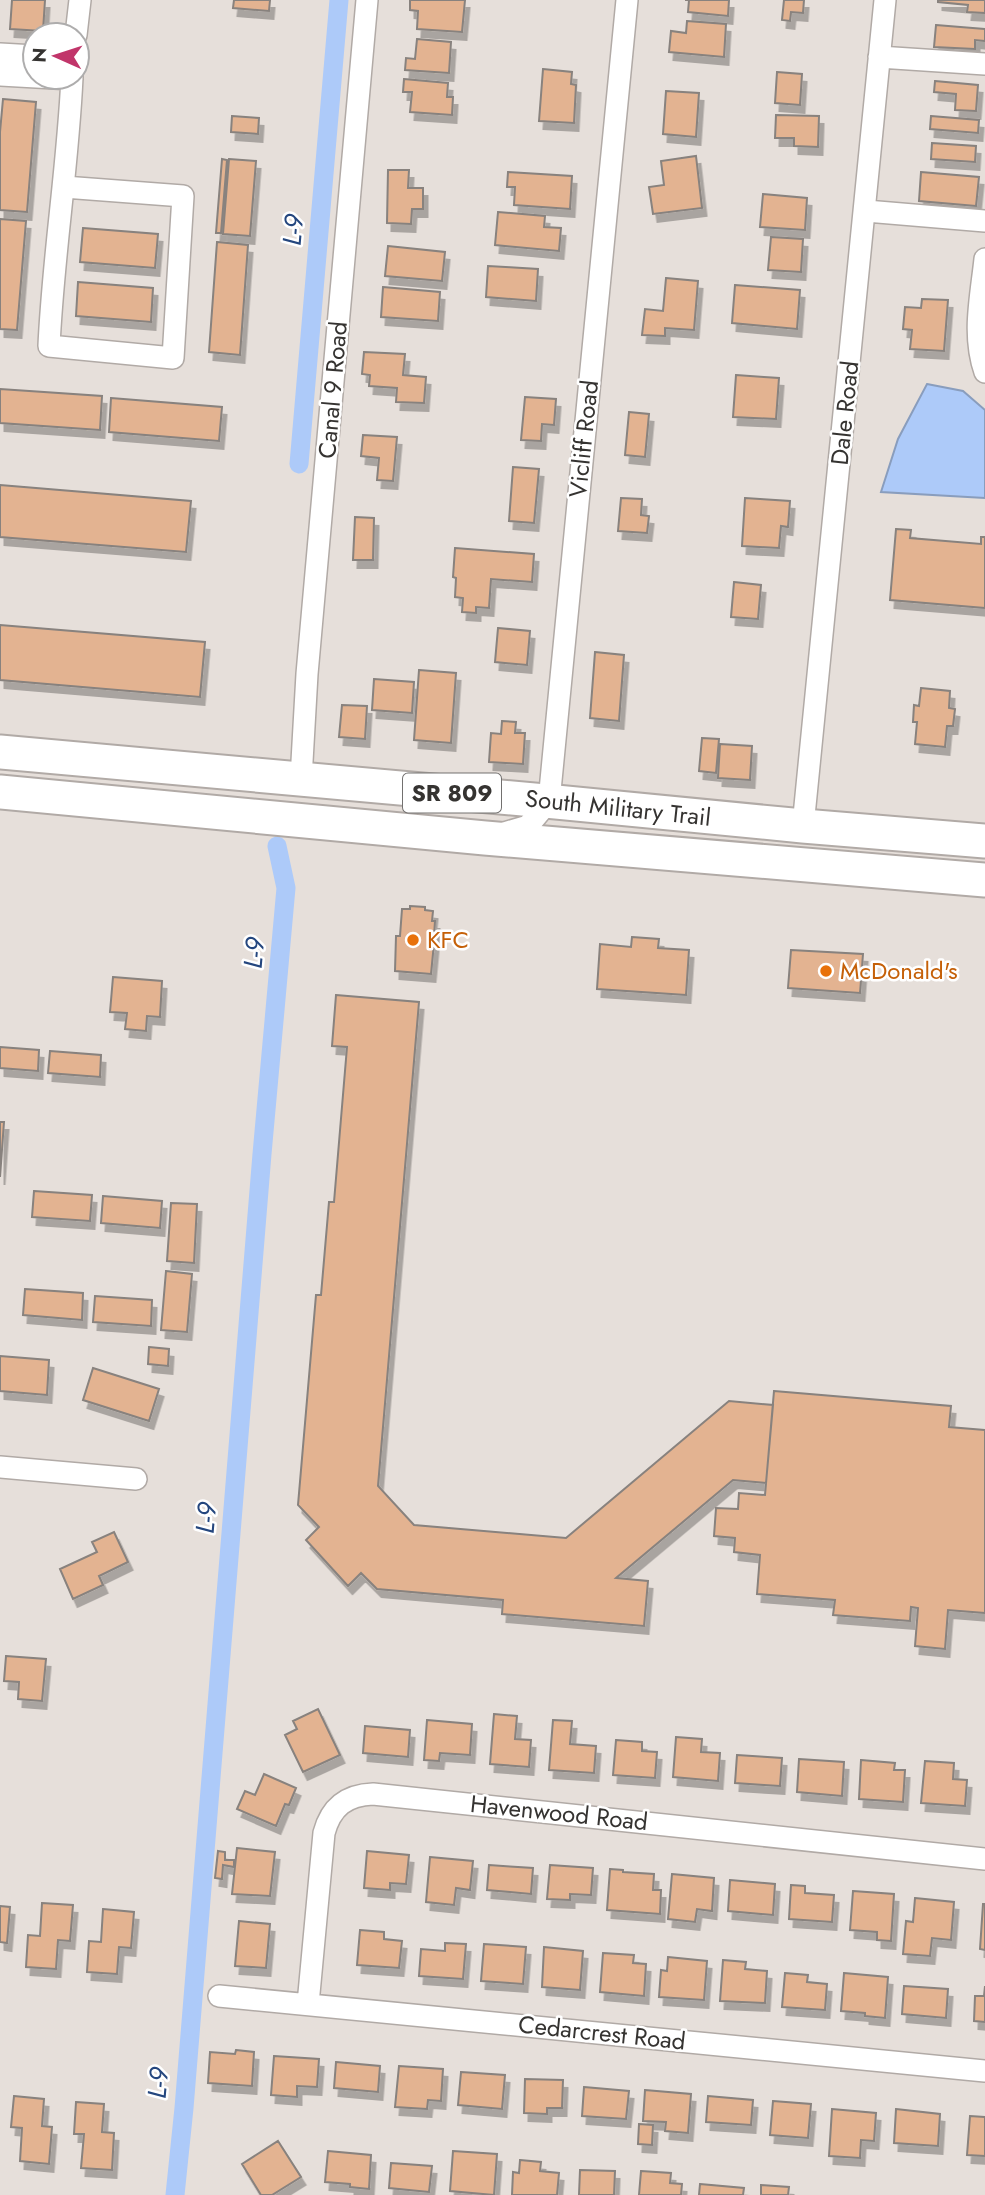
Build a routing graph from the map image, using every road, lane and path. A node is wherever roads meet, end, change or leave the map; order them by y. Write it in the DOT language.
graph roads {
  1 [pos="80,0"];
  2 [pos="368,0"];
  3 [pos="627,0"];
  4 [pos="885,0"];
  5 [pos="78,21"];
  6 [pos="0,54"];
  7 [pos="21,55"];
  8 [pos="880,57"];
  9 [pos="985,64"];
  10 [pos="0,75"];
  11 [pos="21,76"];
  12 [pos="71,91"];
  13 [pos="64,187"];
  14 [pos="866,211"];
  15 [pos="985,221"];
  16 [pos="985,259"];
  17 [pos="985,372"];
  18 [pos="0,752"];
  19 [pos="77,759"];
  20 [pos="183,768"];
  21 [pos="301,779"];
  22 [pos="9,793"];
  23 [pos="549,801"];
  24 [pos="118,803"];
  25 [pos="603,808"];
  26 [pos="803,826"];
  27 [pos="485,838"];
  28 [pos="985,841"];
  29 [pos="555,844"];
  30 [pos="985,880"];
  31 [pos="0,1467"];
  32 [pos="136,1479"];
  33 [pos="985,1859"];
  34 [pos="219,1996"];
  35 [pos="308,2004"];
  36 [pos="985,2071"];
  1 -- 5 [label="street"];
  2 -- 21 [label="street, Canal 9 Road"];
  3 -- 23 [label="street, Vicliff Road"];
  4 -- 8 [label="street, Dale Road"];
  6 -- 7 [label="street"];
  8 -- 9 [label="street"];
  8 -- 14 [label="street, Dale Road"];
  10 -- 11 [label="street"];
  12 -- 13 [label="street"];
  13 -- 13 [label="street"];
  14 -- 15 [label="street"];
  14 -- 26 [label="street, Dale Road"];
  16 -- 17 [label="street"];
  18 -- 19 [label="main road, South Military Trail / SR 809"];
  19 -- 20 [label="main road, South Military Trail / SR 809"];
  19 -- 22 [label="main road"];
  20 -- 21 [label="main road, South Military Trail / SR 809"];
  20 -- 24 [label="main road"];
  21 -- 23 [label="main road, South Military Trail / SR 809"];
  22 -- 24 [label="main road, South Military Trail / SR 809"];
  23 -- 25 [label="main road, South Military Trail / SR 809"];
  23 -- 27 [label="street"];
  24 -- 27 [label="main road, South Military Trail / SR 809"];
  25 -- 26 [label="main road, South Military Trail / SR 809"];
  25 -- 29 [label="main road"];
  26 -- 28 [label="main road, South Military Trail / SR 809"];
  27 -- 29 [label="main road, South Military Trail / SR 809"];
  29 -- 30 [label="main road, South Military Trail / SR 809"];
  31 -- 32 [label="street"];
  33 -- 35 [label="street, Havenwood Road"];
  34 -- 35 [label="street, Cedarcrest Road"];
  35 -- 36 [label="street, Cedarcrest Road"];
}
